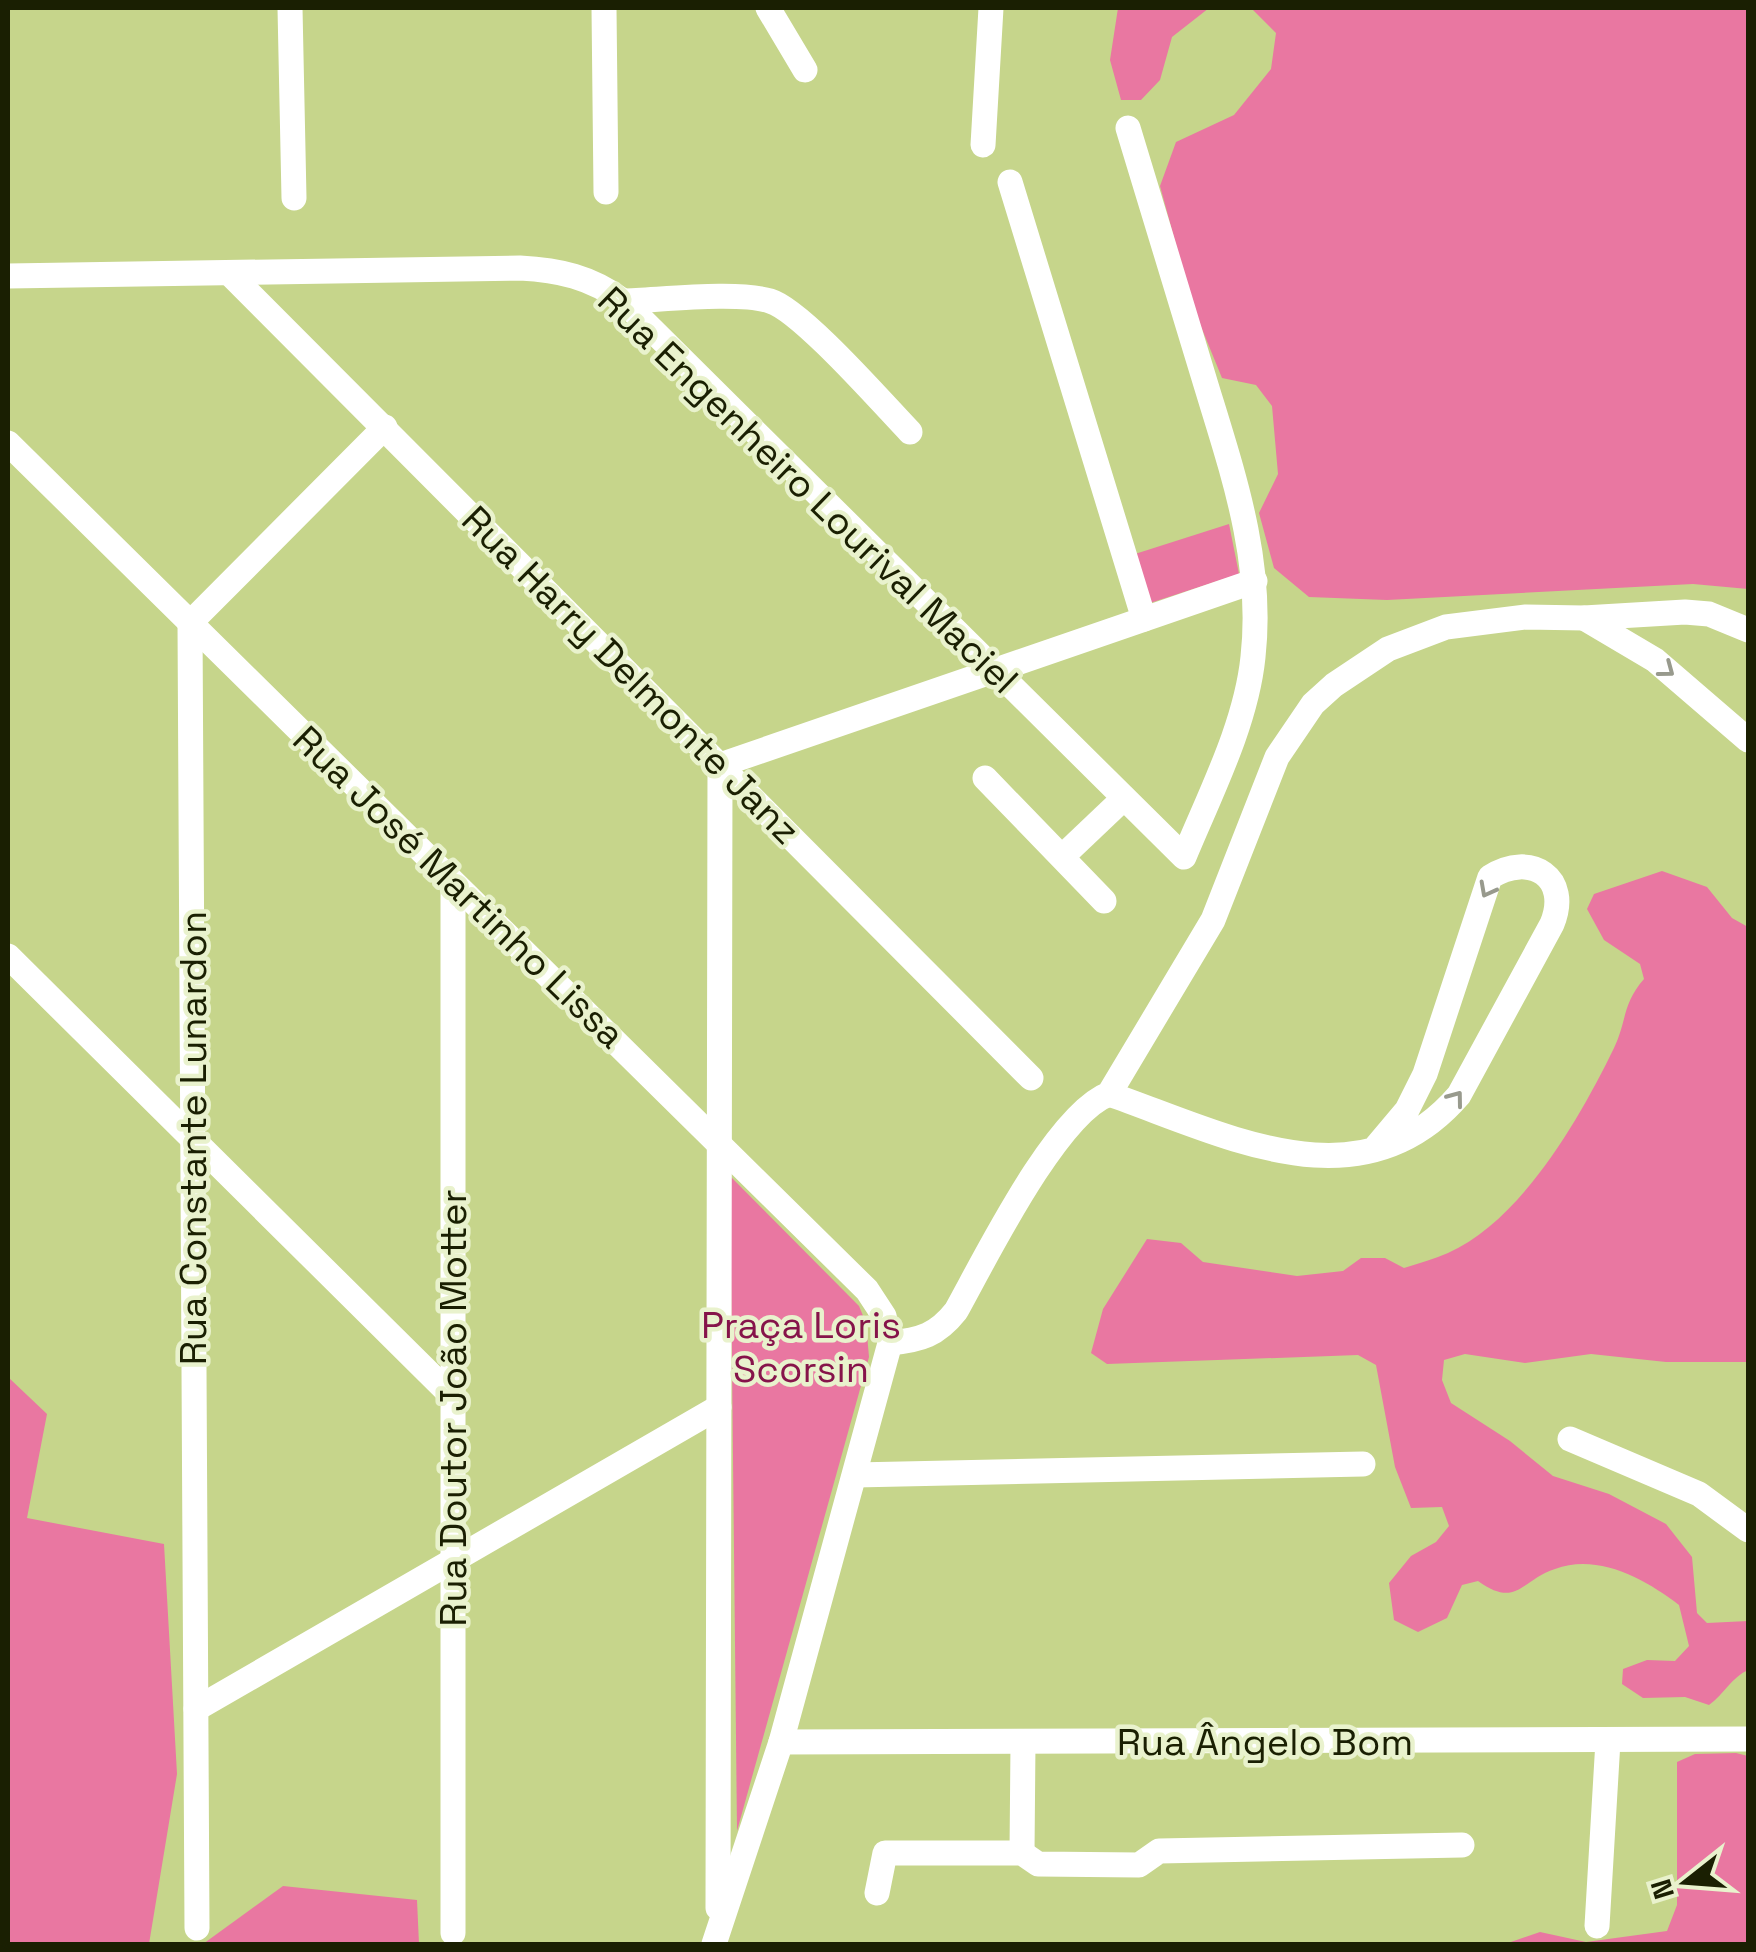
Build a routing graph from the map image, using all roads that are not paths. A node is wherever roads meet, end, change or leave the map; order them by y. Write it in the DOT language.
graph roads {
  1 [pos="290,8"];
  2 [pos="604,8"];
  3 [pos="768,8"];
  4 [pos="991,8"];
  5 [pos="805,70"];
  6 [pos="1128,128"];
  7 [pos="983,145"];
  8 [pos="1010,182"];
  9 [pos="606,192"];
  10 [pos="294,198"];
  11 [pos="229,272"];
  12 [pos="8,276"];
  13 [pos="623,301"];
  14 [pos="384,428"];
  15 [pos="910,432"];
  16 [pos="8,444"];
  17 [pos="1254,581"];
  18 [pos="1584,618"];
  19 [pos="1144,619"];
  20 [pos="190,623"];
  21 [pos="1748,630"];
  22 [pos="996,670"];
  23 [pos="1748,740"];
  24 [pos="720,765"];
  25 [pos="985,778"];
  26 [pos="1124,798"];
  27 [pos="1064,856"];
  28 [pos="454,883"];
  29 [pos="1104,901"];
  30 [pos="8,956"];
  31 [pos="1031,1078"];
  32 [pos="1109,1094"];
  33 [pos="193,1139"];
  34 [pos="720,1142"];
  35 [pos="1376,1148"];
  36 [pos="890,1342"];
  37 [pos="453,1398"];
  38 [pos="719,1407"];
  39 [pos="1570,1438"];
  40 [pos="1363,1464"];
  41 [pos="855,1474"];
  42 [pos="1748,1530"];
  43 [pos="454,1560"];
  44 [pos="196,1709"];
  45 [pos="1748,1739"];
  46 [pos="1608,1741"];
  47 [pos="781,1742"];
  48 [pos="1024,1743"];
  49 [pos="1462,1845"];
  50 [pos="1022,1853"];
  51 [pos="876,1893"];
  52 [pos="1597,1926"];
  53 [pos="196,1928"];
  54 [pos="453,1933"];
  55 [pos="716,1939"];
  1 -- 10 [label="street"];
  2 -- 9 [label="street"];
  3 -- 5 [label="street"];
  4 -- 7 [label="street"];
  6 -- 17 [label="street"];
  8 -- 19 [label="street"];
  11 -- 12 [label="street, Rua Engenheiro Lourival Maciel"];
  11 -- 13 [label="street, Rua Engenheiro Lourival Maciel"];
  11 -- 14 [label="street, Rua Harry Delmonte Janz"];
  13 -- 15 [label="street"];
  13 -- 22 [label="street, Rua Engenheiro Lourival Maciel"];
  14 -- 20 [label="street"];
  14 -- 24 [label="street, Rua Harry Delmonte Janz"];
  16 -- 20 [label="street, Rua José Martinho Lissa"];
  17 -- 19 [label="street"];
  17 -- 26 [label="street, Rua Engenheiro Lourival Maciel"];
  18 -- 21 [label="street"];
  18 -- 23 [label="street, one-way"];
  18 -- 32 [label="street"];
  19 -- 22 [label="street"];
  20 -- 28 [label="street, Rua José Martinho Lissa"];
  20 -- 33 [label="street, Rua Constante Lunardon"];
  22 -- 24 [label="street"];
  22 -- 26 [label="street, Rua Engenheiro Lourival Maciel"];
  24 -- 31 [label="street, Rua Harry Delmonte Janz"];
  24 -- 34 [label="street"];
  25 -- 27 [label="street"];
  26 -- 27 [label="street"];
  27 -- 29 [label="street"];
  28 -- 34 [label="street, Rua José Martinho Lissa"];
  28 -- 37 [label="street, Rua Doutor João Motter"];
  30 -- 33 [label="street"];
  32 -- 35 [label="street"];
  32 -- 36 [label="street"];
  33 -- 37 [label="street"];
  33 -- 44 [label="street, Rua Constante Lunardon"];
  34 -- 36 [label="street, Rua José Martinho Lissa"];
  34 -- 38 [label="street"];
  35 -- 35 [label="street, one-way"];
  36 -- 41 [label="street"];
  37 -- 43 [label="street, Rua Doutor João Motter"];
  38 -- 43 [label="street"];
  38 -- 55 [label="street"];
  39 -- 42 [label="street"];
  40 -- 41 [label="street"];
  41 -- 47 [label="street"];
  43 -- 44 [label="street"];
  43 -- 54 [label="street, Rua Doutor João Motter"];
  44 -- 53 [label="street, Rua Constante Lunardon"];
  45 -- 46 [label="street, Rua Ângelo Bom"];
  46 -- 48 [label="street, Rua Ângelo Bom"];
  46 -- 52 [label="street"];
  47 -- 48 [label="street, Rua Ângelo Bom"];
  47 -- 55 [label="street"];
  48 -- 50 [label="street"];
  49 -- 50 [label="street"];
  50 -- 51 [label="street"];
}
